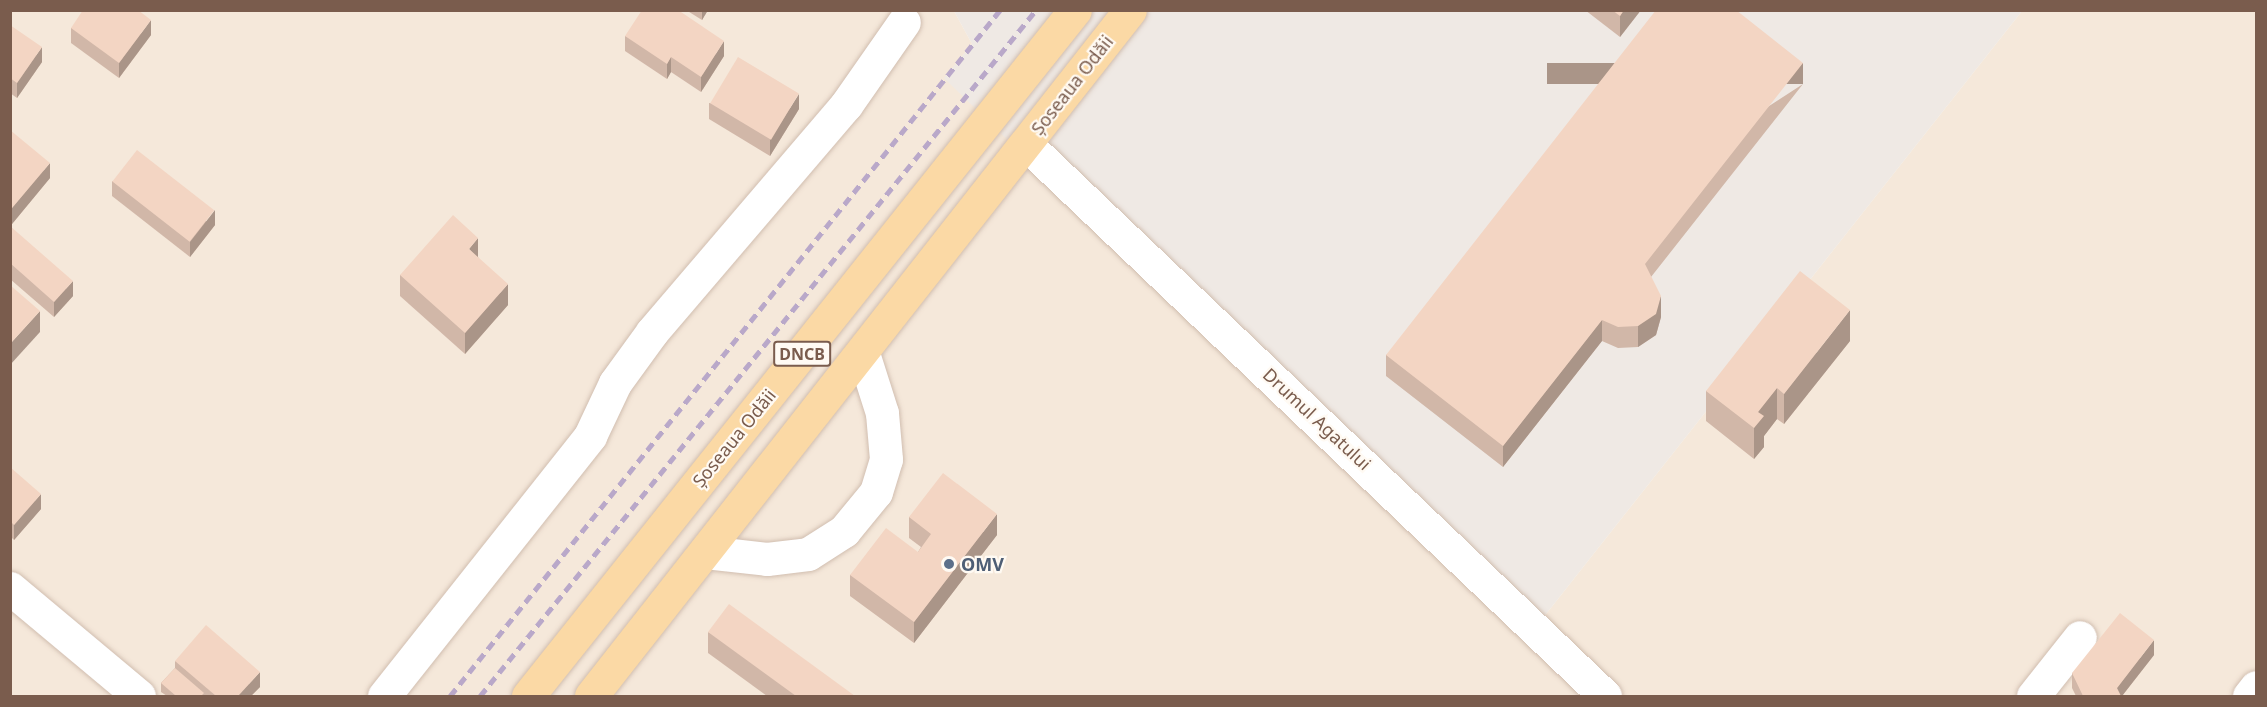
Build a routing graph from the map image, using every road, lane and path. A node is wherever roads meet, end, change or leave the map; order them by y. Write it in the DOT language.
graph roads {
  1 [pos="1075,10"];
  2 [pos="1130,10"];
  3 [pos="904,22"];
  4 [pos="1026,144"];
  5 [pos="863,353"];
  6 [pos="705,552"];
  7 [pos="10,588"];
  8 [pos="2080,637"];
  9 [pos="2256,687"];
  10 [pos="139,696"];
  11 [pos="384,696"];
  12 [pos="528,696"];
  13 [pos="591,696"];
  14 [pos="1605,696"];
  15 [pos="2033,696"];
  16 [pos="2249,696"];
  1 -- 12 [label="main road, Șoseaua Odăii / DNCB"];
  2 -- 4 [label="main road, Șoseaua Odăii / DNCB"];
  3 -- 11 [label="street"];
  4 -- 5 [label="main road, Șoseaua Odăii / DNCB"];
  4 -- 14 [label="street, Drumul Agatului"];
  5 -- 6 [label="main road, Șoseaua Odăii / DNCB"];
  5 -- 6 [label="street"];
  6 -- 13 [label="main road, Șoseaua Odăii / DNCB"];
  7 -- 10 [label="street"];
  8 -- 15 [label="street"];
  9 -- 16 [label="street"];
}
